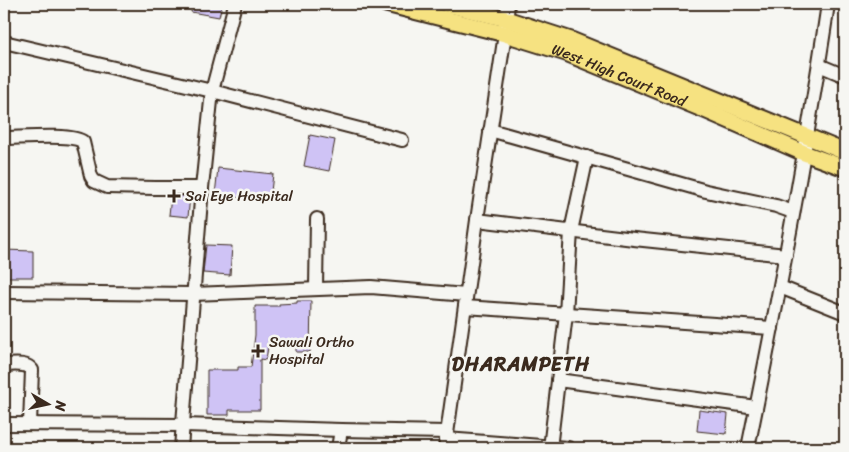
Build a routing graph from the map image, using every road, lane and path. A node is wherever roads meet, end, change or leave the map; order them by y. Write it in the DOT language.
graph roads {
  1 [pos="235,4"];
  2 [pos="386,4"];
  3 [pos="446,4"];
  4 [pos="828,4"];
  5 [pos="506,19"];
  6 [pos="4,42"];
  7 [pos="819,65"];
  8 [pos="845,76"];
  9 [pos="212,91"];
  10 [pos="490,130"];
  11 [pos="807,136"];
  12 [pos="4,138"];
  13 [pos="402,140"];
  14 [pos="845,152"];
  15 [pos="804,154"];
  16 [pos="587,157"];
  17 [pos="845,168"];
  18 [pos="202,188"];
  19 [pos="793,212"];
  20 [pos="317,219"];
  21 [pos="477,220"];
  22 [pos="571,231"];
  23 [pos="786,256"];
  24 [pos="780,287"];
  25 [pos="316,289"];
  26 [pos="4,292"];
  27 [pos="193,294"];
  28 [pos="465,301"];
  29 [pos="845,313"];
  30 [pos="566,314"];
  31 [pos="772,328"];
  32 [pos="4,365"];
  33 [pos="558,380"];
  34 [pos="756,408"];
  35 [pos="4,424"];
  36 [pos="30,424"];
  37 [pos="184,426"];
  38 [pos="341,430"];
  39 [pos="446,440"];
  40 [pos="550,447"];
  41 [pos="181,448"];
  42 [pos="338,448"];
  43 [pos="568,448"];
  44 [pos="748,448"];
  1 -- 9 [label="street"];
  2 -- 5 [label="main road, West High Court Road"];
  3 -- 5 [label="main road, West High Court Road"];
  4 -- 7 [label="street"];
  5 -- 10 [label="street"];
  5 -- 11 [label="main road, West High Court Road"];
  5 -- 15 [label="main road, West High Court Road"];
  6 -- 9 [label="street"];
  7 -- 8 [label="street"];
  7 -- 11 [label="street"];
  9 -- 13 [label="street"];
  9 -- 18 [label="street"];
  10 -- 16 [label="street"];
  10 -- 21 [label="street"];
  11 -- 14 [label="main road, West High Court Road"];
  11 -- 15 [label="street"];
  12 -- 18 [label="street"];
  15 -- 17 [label="main road, West High Court Road"];
  15 -- 19 [label="street"];
  16 -- 19 [label="street"];
  16 -- 22 [label="street"];
  18 -- 27 [label="street"];
  19 -- 23 [label="street"];
  20 -- 25 [label="street"];
  21 -- 22 [label="street"];
  21 -- 28 [label="street"];
  22 -- 23 [label="street"];
  22 -- 30 [label="street"];
  23 -- 24 [label="street"];
  24 -- 29 [label="street"];
  24 -- 31 [label="street"];
  25 -- 27 [label="street"];
  25 -- 28 [label="street"];
  26 -- 27 [label="street"];
  27 -- 37 [label="street"];
  28 -- 30 [label="street"];
  28 -- 39 [label="street"];
  30 -- 31 [label="street"];
  30 -- 33 [label="street"];
  31 -- 34 [label="street"];
  32 -- 36 [label="street"];
  33 -- 34 [label="street"];
  33 -- 40 [label="street"];
  34 -- 44 [label="street"];
  35 -- 36 [label="street"];
  36 -- 37 [label="street"];
  37 -- 38 [label="street"];
  37 -- 41 [label="street"];
  38 -- 39 [label="street"];
  38 -- 42 [label="street"];
  39 -- 40 [label="street"];
  40 -- 43 [label="street"];
}
